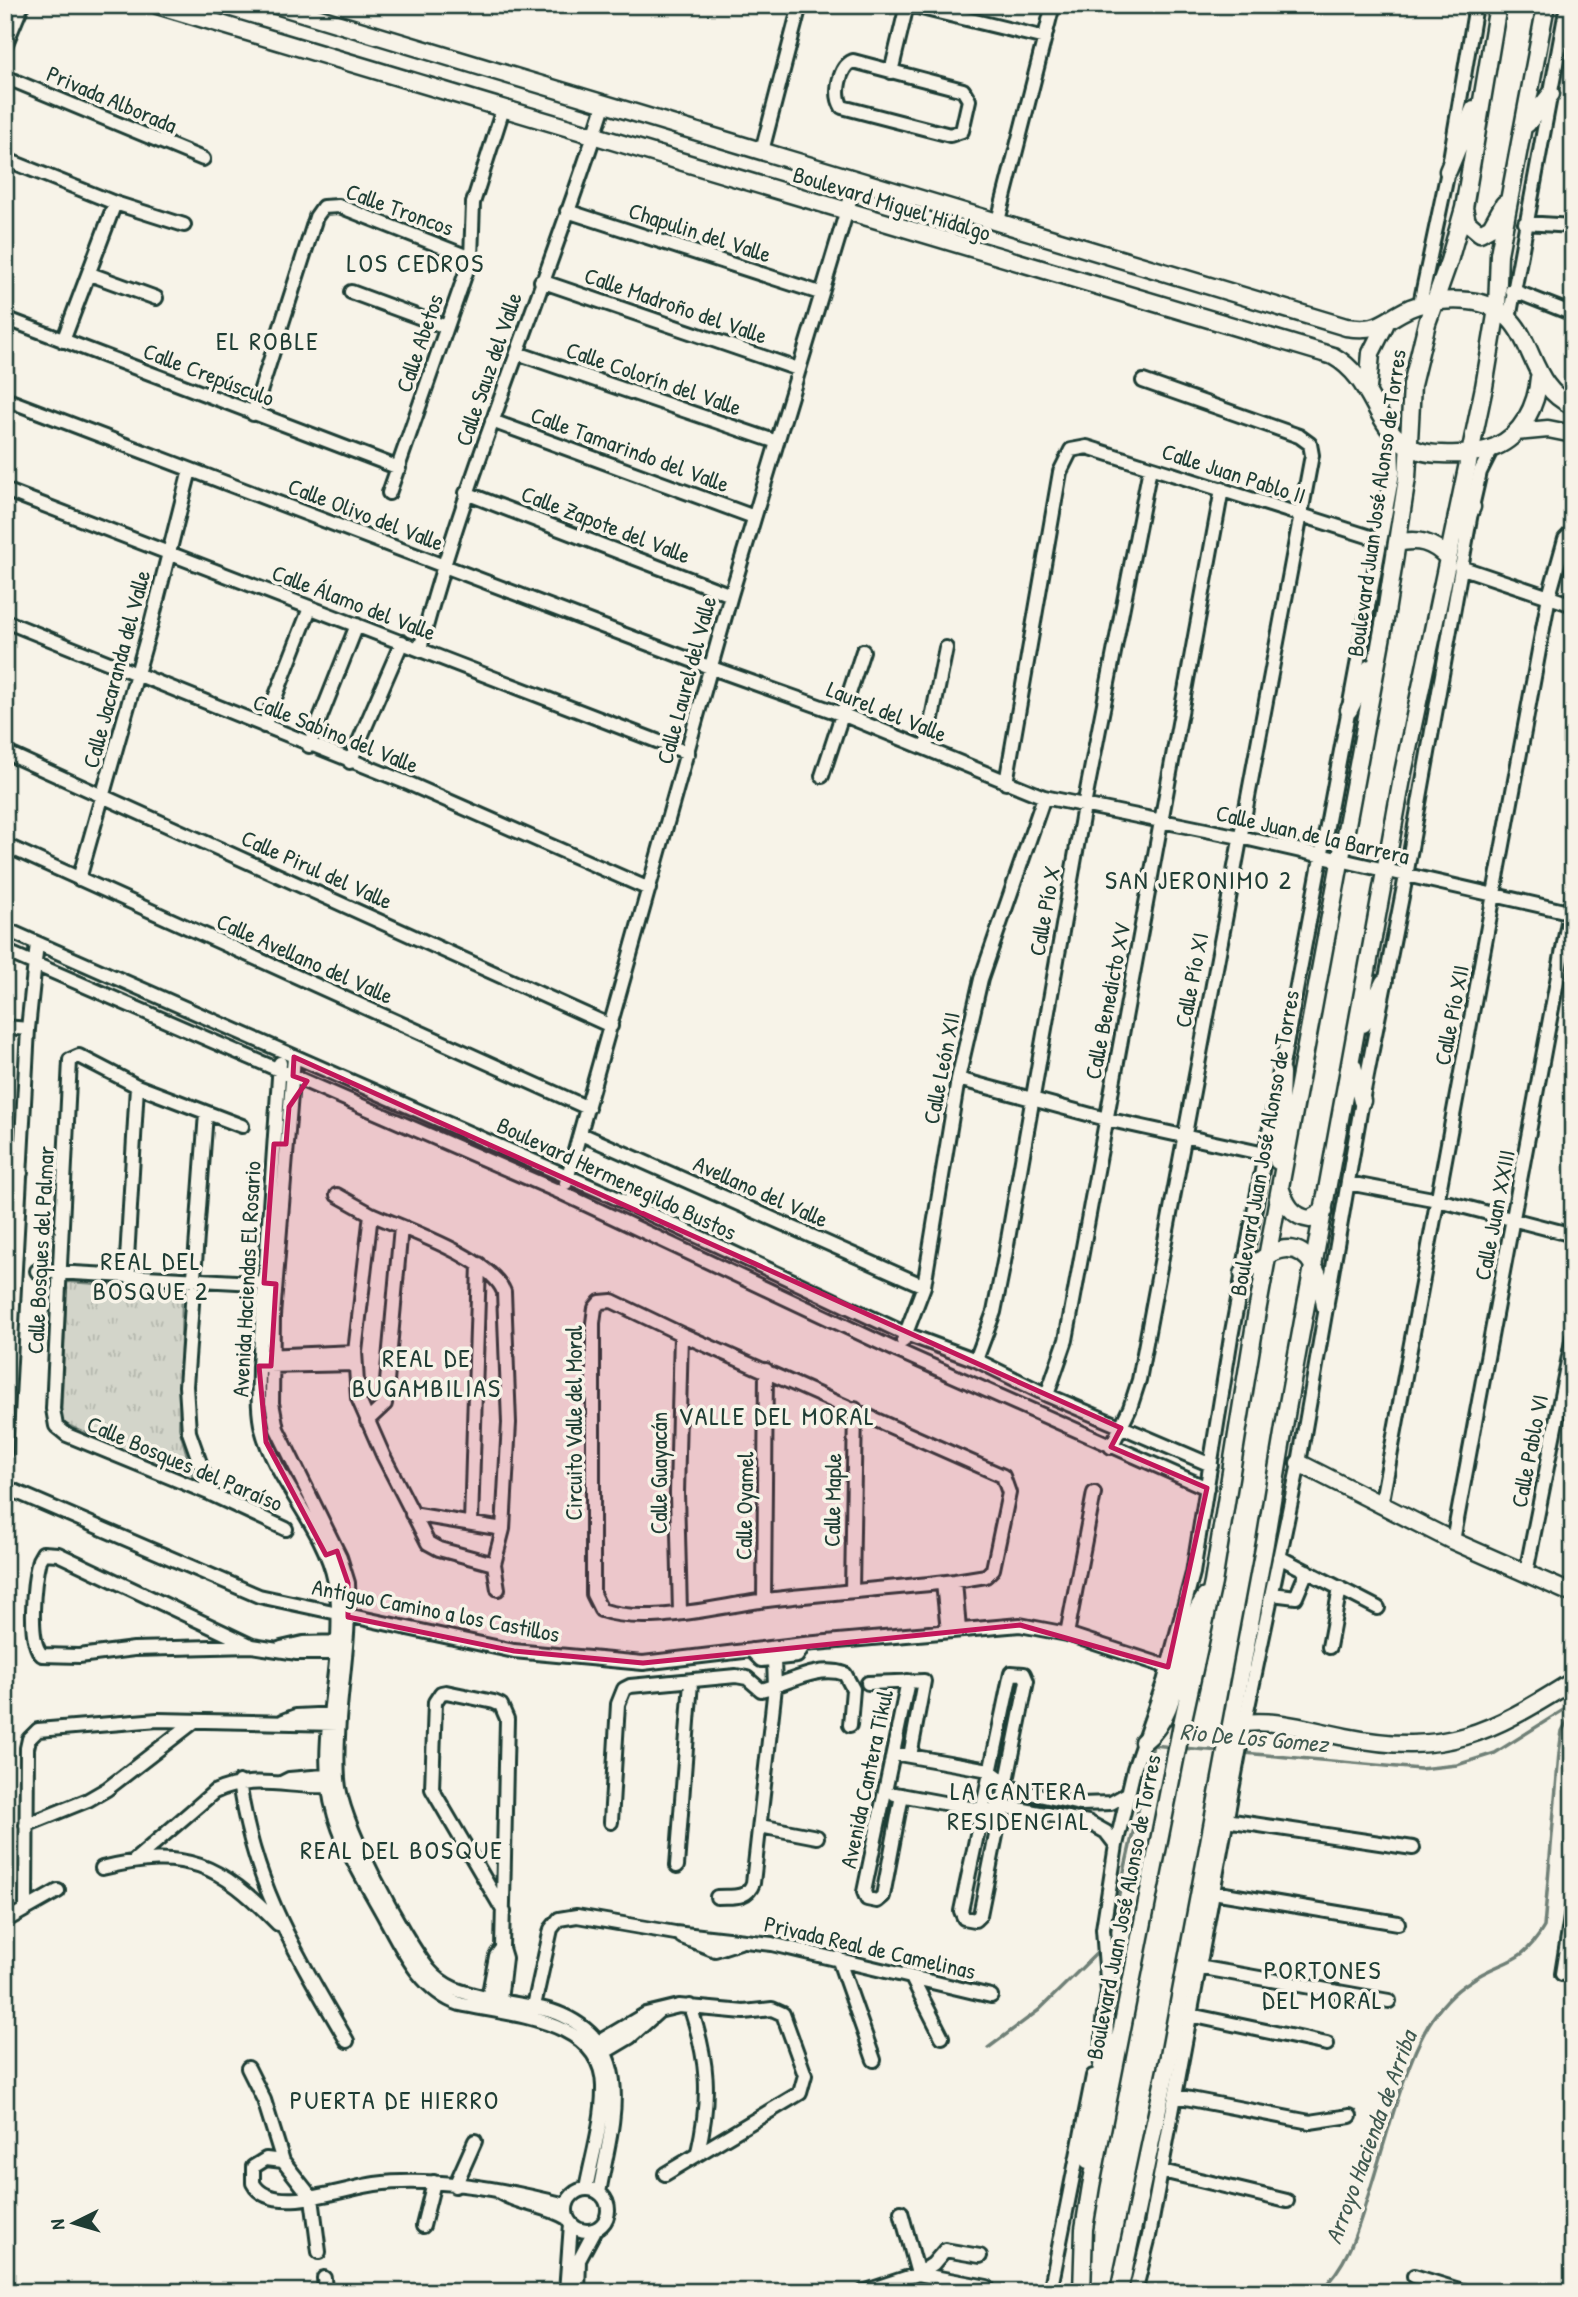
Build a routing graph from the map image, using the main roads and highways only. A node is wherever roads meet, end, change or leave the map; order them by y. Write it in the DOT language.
graph roads {
  1 [pos="157,5"];
  2 [pos="276,5"];
  3 [pos="1498,5"];
  4 [pos="1546,5"];
  5 [pos="299,9"];
  6 [pos="1485,80"];
  7 [pos="1551,94"];
  8 [pos="1522,133"];
  9 [pos="1448,171"];
  10 [pos="1510,194"];
  11 [pos="1464,208"];
  12 [pos="1428,303"];
  13 [pos="1503,314"];
  14 [pos="1385,325"];
  15 [pos="1539,377"];
  16 [pos="1368,390"];
  17 [pos="1573,406"];
  18 [pos="1516,432"];
  19 [pos="1573,434"];
  20 [pos="1408,448"];
  21 [pos="1469,454"];
  22 [pos="1472,507"];
  23 [pos="1396,543"];
  24 [pos="1454,562"];
  25 [pos="1379,650"];
  26 [pos="1349,710"];
  27 [pos="1384,982"];
  28 [pos="1355,1038"];
  29 [pos="1352,1059"];
  30 [pos="1281,1073"];
  31 [pos="1362,1101"];
  32 [pos="1281,1191"];
  33 [pos="1324,1210"];
  34 [pos="1268,1256"];
  35 [pos="1314,1265"];
  36 [pos="1243,1274"];
  37 [pos="1325,1306"];
  38 [pos="1299,1463"];
  39 [pos="1213,1583"];
  40 [pos="1573,1594"];
  41 [pos="1573,1681"];
  42 [pos="1240,1722"];
  43 [pos="1143,1742"];
  44 [pos="1105,2017"];
  45 [pos="1091,2186"];
  46 [pos="1082,2292"];
  47 [pos="1119,2292"];
  1 -- 16 [label="main road, Boulevard Miguel Hidalgo"];
  2 -- 5 [label="main road, Boulevard Miguel Hidalgo"];
  3 -- 6 [label="main road, Boulevard Juan José Alonso de Torres"];
  4 -- 8 [label="main road"];
  5 -- 14 [label="main road, Boulevard Miguel Hidalgo"];
  6 -- 9 [label="main road"];
  6 -- 11 [label="main road, Boulevard Juan José Alonso de Torres"];
  7 -- 8 [label="main road"];
  8 -- 10 [label="main road"];
  10 -- 11 [label="main road"];
  10 -- 13 [label="main road"];
  11 -- 12 [label="main road, Boulevard Juan José Alonso de Torres"];
  12 -- 13 [label="main road"];
  12 -- 14 [label="main road, Boulevard Miguel Hidalgo"];
  12 -- 20 [label="main road, Boulevard Juan José Alonso de Torres"];
  13 -- 15 [label="main road"];
  13 -- 21 [label="main road"];
  14 -- 16 [label="main road"];
  15 -- 17 [label="main road"];
  15 -- 18 [label="main road"];
  16 -- 20 [label="main road, Boulevard Miguel Hidalgo"];
  18 -- 19 [label="main road"];
  18 -- 21 [label="main road"];
  20 -- 21 [label="main road"];
  20 -- 23 [label="main road, Boulevard Juan José Alonso de Torres"];
  21 -- 24 [label="main road"];
  22 -- 24 [label="main road"];
  23 -- 24 [label="main road"];
  23 -- 25 [label="main road, Boulevard Juan José Alonso de Torres"];
  24 -- 28 [label="main road"];
  25 -- 26 [label="main road"];
  25 -- 32 [label="main road, Boulevard Juan José Alonso de Torres"];
  27 -- 28 [label="main road"];
  28 -- 29 [label="main road"];
  29 -- 31 [label="main road"];
  29 -- 33 [label="main road"];
  30 -- 32 [label="main road"];
  32 -- 33 [label="main road"];
  32 -- 34 [label="main road, Boulevard Juan José Alonso de Torres"];
  33 -- 35 [label="main road"];
  34 -- 35 [label="main road"];
  34 -- 36 [label="main road"];
  34 -- 39 [label="main road, Boulevard Juan José Alonso de Torres"];
  35 -- 37 [label="main road"];
  35 -- 42 [label="main road"];
  38 -- 40 [label="main road"];
  39 -- 43 [label="main road"];
  39 -- 45 [label="main road, Boulevard Juan José Alonso de Torres"];
  41 -- 42 [label="main road"];
  42 -- 47 [label="main road"];
  44 -- 45 [label="main road"];
  45 -- 46 [label="main road, Boulevard Juan José Alonso de Torres"];
}
